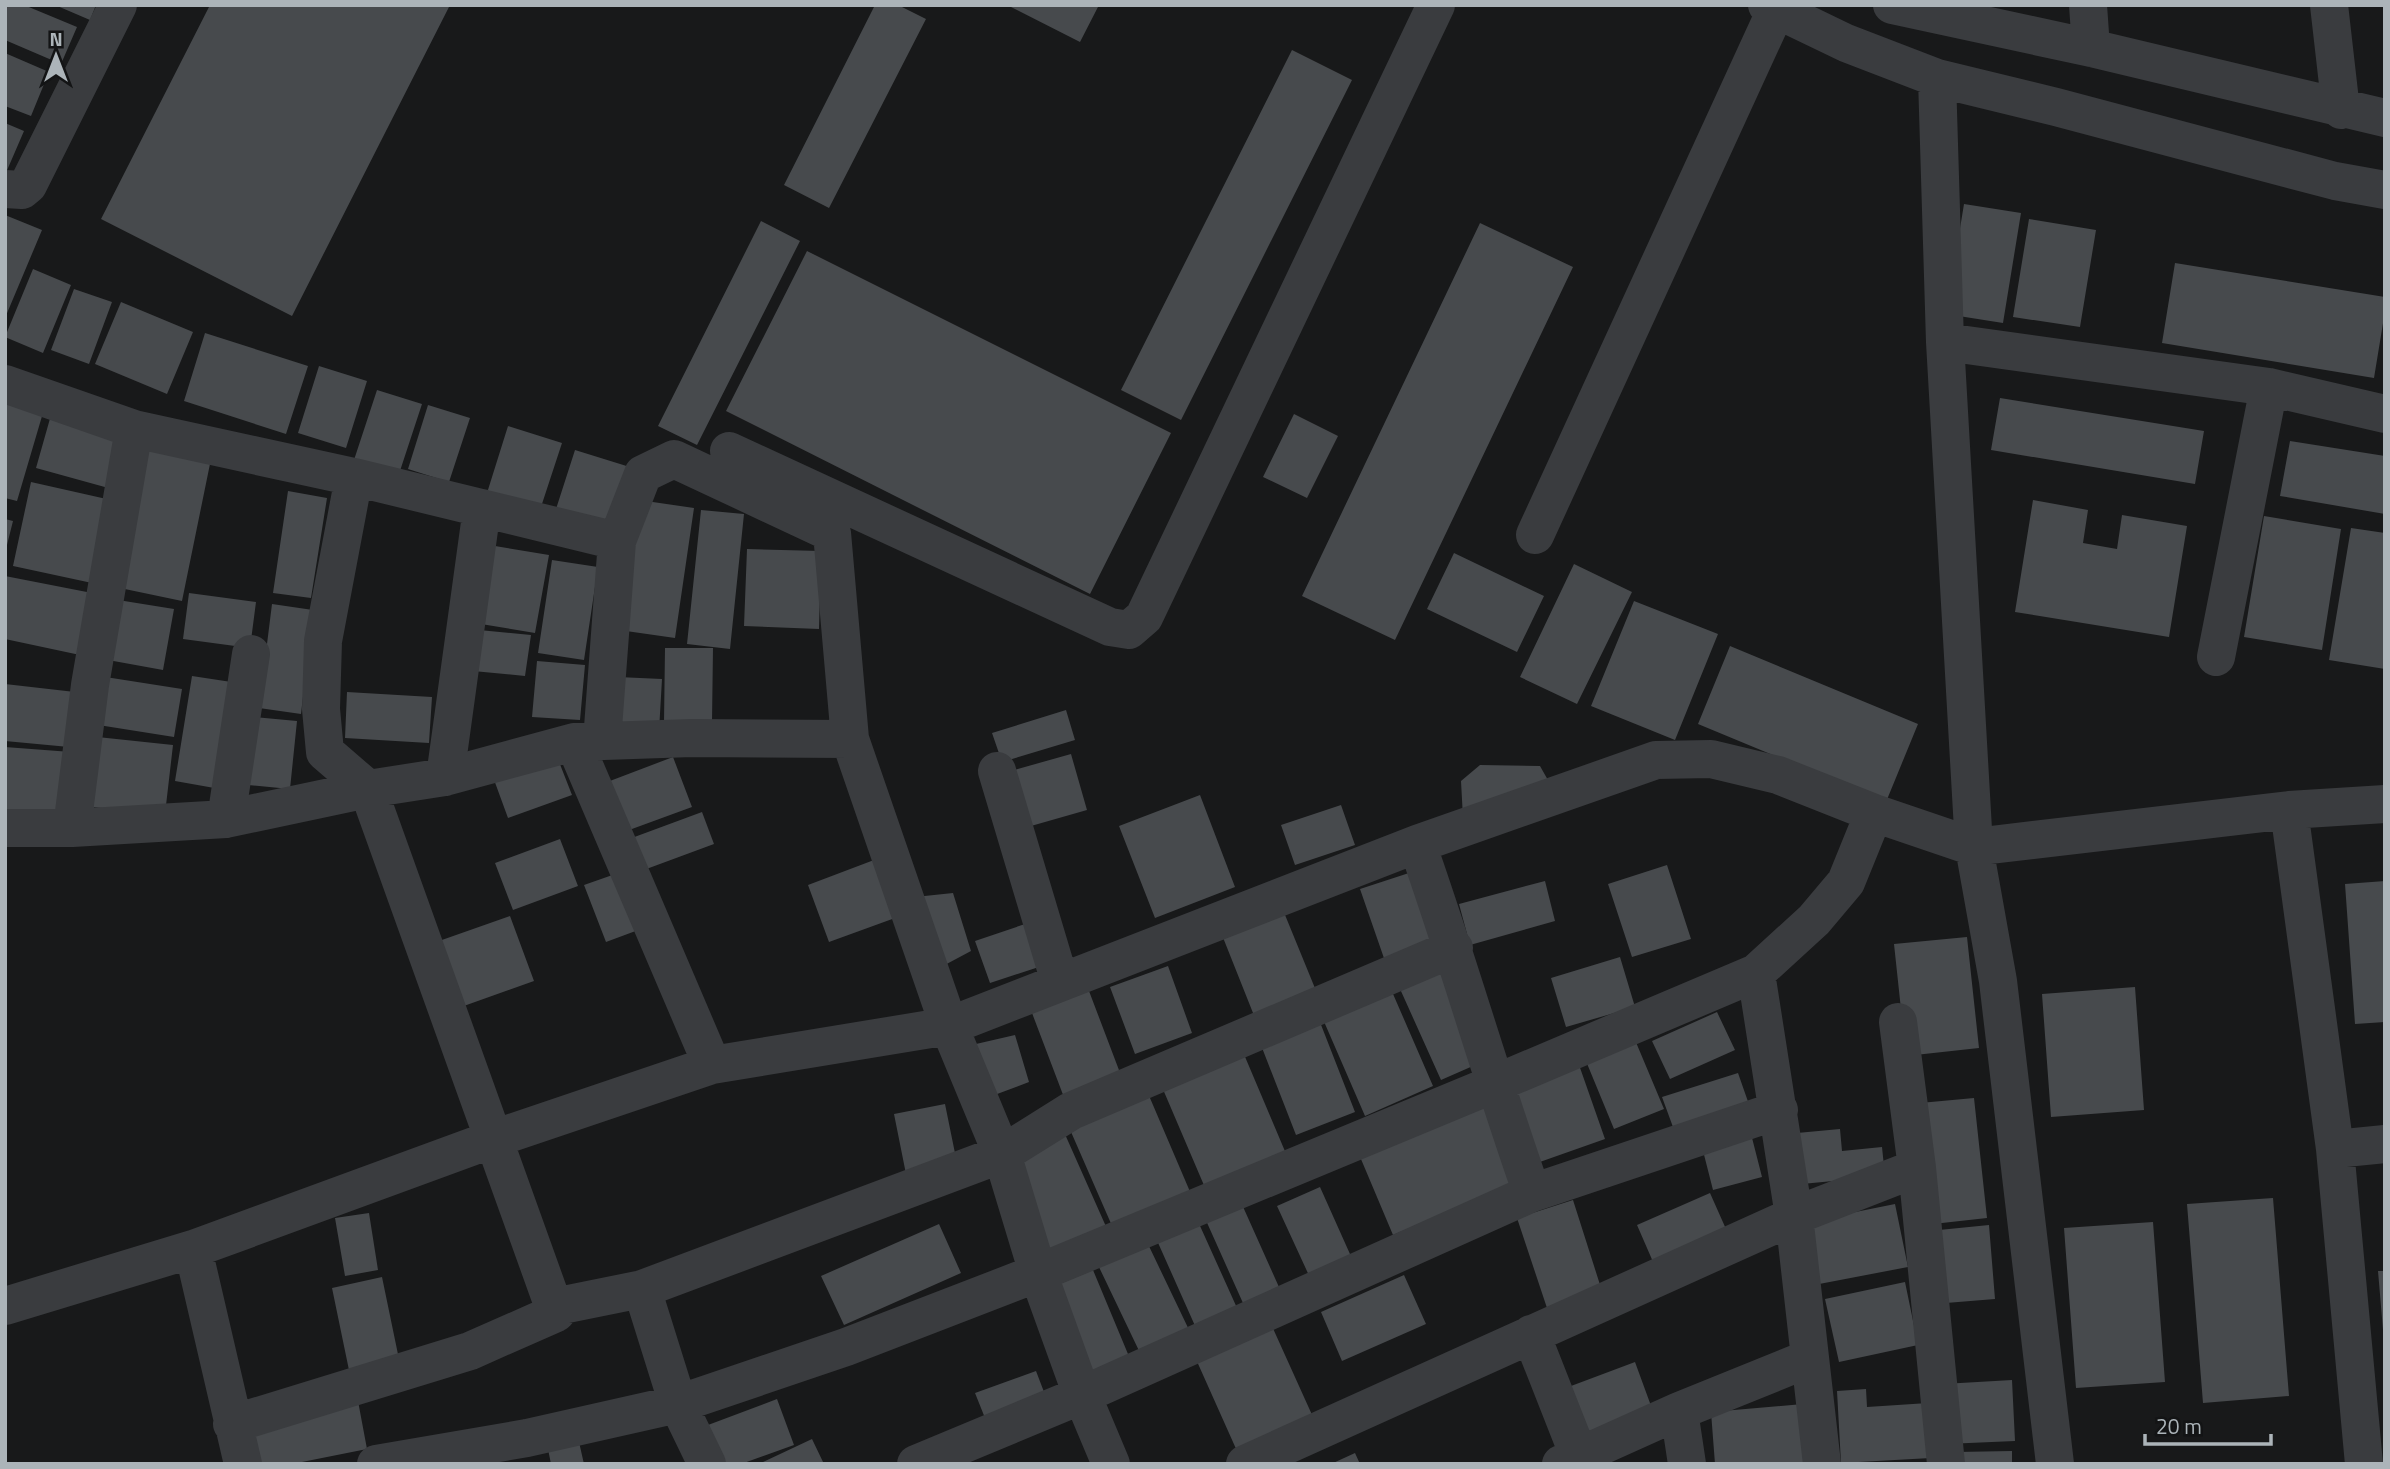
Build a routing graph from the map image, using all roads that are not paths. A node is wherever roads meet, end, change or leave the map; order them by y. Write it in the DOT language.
graph roads {
  1 [pos="118,5"];
  2 [pos="1436,5"];
  3 [pos="1892,5"];
  4 [pos="2088,5"];
  5 [pos="2329,5"];
  6 [pos="1771,8"];
  7 [pos="2091,48"];
  8 [pos="1937,78"];
  9 [pos="2341,110"];
  10 [pos="2385,118"];
  11 [pos="5,190"];
  12 [pos="2385,190"];
  13 [pos="1945,342"];
  14 [pos="5,384"];
  15 [pos="2269,387"];
  16 [pos="2385,414"];
  17 [pos="134,429"];
  18 [pos="729,451"];
  19 [pos="354,477"];
  20 [pos="482,508"];
  21 [pos="1535,535"];
  22 [pos="617,541"];
  23 [pos="251,654"];
  24 [pos="2216,657"];
  25 [pos="850,739"];
  26 [pos="588,741"];
  27 [pos="997,771"];
  28 [pos="445,777"];
  29 [pos="368,789"];
  30 [pos="2385,804"];
  31 [pos="2288,810"];
  32 [pos="1874,813"];
  33 [pos="226,819"];
  34 [pos="5,828"];
  35 [pos="72,828"];
  36 [pos="1417,844"];
  37 [pos="1975,846"];
  38 [pos="1454,948"];
  39 [pos="1756,973"];
  40 [pos="1060,982"];
  41 [pos="1898,1022"];
  42 [pos="949,1026"];
  43 [pos="712,1065"];
  44 [pos="1494,1084"];
  45 [pos="1779,1110"];
  46 [pos="493,1139"];
  47 [pos="2385,1144"];
  48 [pos="2335,1149"];
  49 [pos="1002,1154"];
  50 [pos="1917,1168"];
  51 [pos="1532,1193"];
  52 [pos="1794,1216"];
  53 [pos="193,1249"];
  54 [pos="1038,1273"];
  55 [pos="642,1289"];
  56 [pos="5,1306"];
  57 [pos="556,1313"];
  58 [pos="1531,1334"];
  59 [pos="1810,1358"];
  60 [pos="1082,1395"];
  61 [pos="678,1404"];
  62 [pos="1679,1411"];
  63 [pos="232,1424"];
  64 [pos="966,1454"];
  65 [pos="1570,1460"];
  66 [pos="243,1464"];
  67 [pos="376,1464"];
  68 [pos="707,1464"];
  69 [pos="916,1464"];
  70 [pos="1111,1464"];
  71 [pos="1245,1464"];
  72 [pos="1687,1464"];
  73 [pos="1822,1464"];
  74 [pos="1946,1464"];
  75 [pos="2055,1464"];
  76 [pos="2364,1464"];
  1 -- 11 [label="street"];
  2 -- 18 [label="street"];
  3 -- 7 [label="street"];
  4 -- 7 [label="street"];
  5 -- 9 [label="street"];
  6 -- 8 [label="street"];
  6 -- 21 [label="street"];
  7 -- 9 [label="street"];
  8 -- 12 [label="street"];
  8 -- 13 [label="street"];
  9 -- 10 [label="street"];
  13 -- 15 [label="street"];
  13 -- 37 [label="street"];
  14 -- 17 [label="street"];
  15 -- 16 [label="street"];
  15 -- 24 [label="street"];
  17 -- 19 [label="street"];
  17 -- 35 [label="street"];
  19 -- 20 [label="street"];
  19 -- 29 [label="street"];
  20 -- 22 [label="street"];
  20 -- 28 [label="street"];
  22 -- 25 [label="street"];
  22 -- 26 [label="street"];
  23 -- 33 [label="street"];
  25 -- 26 [label="street"];
  25 -- 42 [label="street"];
  26 -- 28 [label="street"];
  26 -- 43 [label="street"];
  27 -- 40 [label="street"];
  28 -- 29 [label="street"];
  29 -- 33 [label="street"];
  29 -- 46 [label="street"];
  30 -- 31 [label="street"];
  31 -- 37 [label="street"];
  31 -- 48 [label="street"];
  32 -- 36 [label="street"];
  32 -- 37 [label="street"];
  32 -- 39 [label="street"];
  33 -- 35 [label="street"];
  34 -- 35 [label="street"];
  36 -- 38 [label="street"];
  36 -- 40 [label="street"];
  37 -- 75 [label="street"];
  38 -- 44 [label="street"];
  38 -- 49 [label="street"];
  39 -- 44 [label="street"];
  39 -- 45 [label="street"];
  40 -- 42 [label="street"];
  41 -- 50 [label="street"];
  42 -- 43 [label="street"];
  42 -- 49 [label="street"];
  43 -- 46 [label="street"];
  44 -- 51 [label="street"];
  44 -- 54 [label="street"];
  45 -- 51 [label="street"];
  45 -- 52 [label="street"];
  46 -- 53 [label="street"];
  46 -- 57 [label="street"];
  47 -- 48 [label="street"];
  48 -- 76 [label="street"];
  49 -- 54 [label="street"];
  49 -- 55 [label="street"];
  50 -- 52 [label="street"];
  50 -- 74 [label="street"];
  51 -- 60 [label="street"];
  52 -- 58 [label="street"];
  52 -- 59 [label="street"];
  53 -- 56 [label="street"];
  53 -- 63 [label="street"];
  54 -- 60 [label="street"];
  54 -- 61 [label="street"];
  55 -- 57 [label="street"];
  55 -- 61 [label="street"];
  57 -- 63 [label="street"];
  58 -- 65 [label="street"];
  58 -- 71 [label="street"];
  59 -- 62 [label="street"];
  59 -- 73 [label="street"];
  60 -- 64 [label="street"];
  60 -- 70 [label="street"];
  61 -- 67 [label="street"];
  61 -- 68 [label="street"];
  62 -- 65 [label="street"];
  62 -- 72 [label="street"];
  63 -- 66 [label="street"];
  64 -- 69 [label="street"];
}
